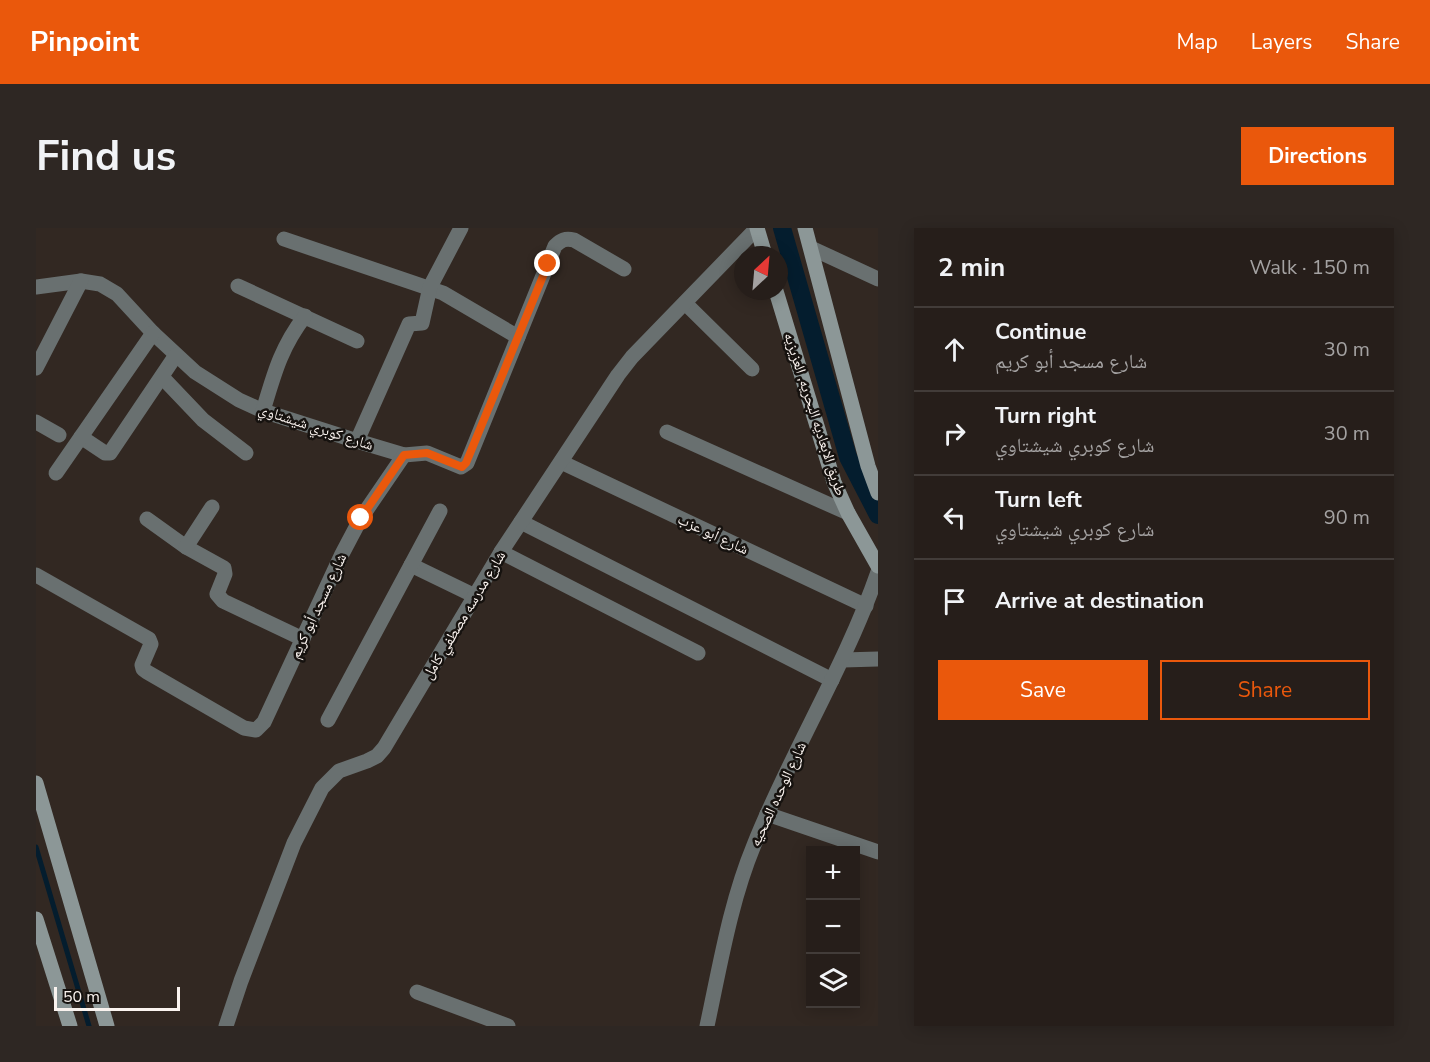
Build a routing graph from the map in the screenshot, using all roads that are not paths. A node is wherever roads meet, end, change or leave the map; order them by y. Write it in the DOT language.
graph roads {
  1 [pos="461,228"];
  2 [pos="757,228"];
  3 [pos="805,228"];
  4 [pos="284,239"];
  5 [pos="762,246"];
  6 [pos="811,248"];
  7 [pos="624,269"];
  8 [pos="878,279"];
  9 [pos="81,281"];
  10 [pos="238,286"];
  11 [pos="36,287"];
  12 [pos="430,287"];
  13 [pos="779,300"];
  14 [pos="685,303"];
  15 [pos="305,316"];
  16 [pos="153,333"];
  17 [pos="518,337"];
  18 [pos="357,340"];
  19 [pos="176,355"];
  20 [pos="36,368"];
  21 [pos="752,369"];
  22 [pos="162,377"];
  23 [pos="262,411"];
  24 [pos="36,422"];
  25 [pos="667,432"];
  26 [pos="58,435"];
  27 [pos="81,437"];
  28 [pos="357,441"];
  29 [pos="246,453"];
  30 [pos="404,455"];
  31 [pos="561,462"];
  32 [pos="56,473"];
  33 [pos="878,493"];
  34 [pos="212,507"];
  35 [pos="440,511"];
  36 [pos="848,513"];
  37 [pos="147,519"];
  38 [pos="521,522"];
  39 [pos="186,547"];
  40 [pos="501,552"];
  41 [pos="411,565"];
  42 [pos="878,566"];
  43 [pos="878,572"];
  44 [pos="36,575"];
  45 [pos="475,596"];
  46 [pos="866,606"];
  47 [pos="303,639"];
  48 [pos="698,653"];
  49 [pos="878,659"];
  50 [pos="843,660"];
  51 [pos="832,680"];
  52 [pos="328,720"];
  53 [pos="36,783"];
  54 [pos="767,814"];
  55 [pos="878,852"];
  56 [pos="36,919"];
  57 [pos="417,992"];
  58 [pos="70,1026"];
  59 [pos="107,1026"];
  60 [pos="226,1026"];
  61 [pos="508,1026"];
  62 [pos="707,1026"];
  1 -- 12 [label="street"];
  2 -- 5 [label="street"];
  2 -- 14 [label="street, شارع مدرسه مصطفي كامل"];
  3 -- 6 [label="street"];
  4 -- 12 [label="street"];
  6 -- 8 [label="street"];
  6 -- 33 [label="street"];
  7 -- 17 [label="street, شارع كوبري شيشتاوي"];
  9 -- 11 [label="street, شارع كوبري شيشتاوي"];
  9 -- 16 [label="street, شارع كوبري شيشتاوي"];
  9 -- 20 [label="street"];
  10 -- 15 [label="street"];
  12 -- 17 [label="street"];
  12 -- 28 [label="street"];
  13 -- 36 [label="street, طريق الابعاديه البحريه, العزيزيه"];
  14 -- 21 [label="street"];
  14 -- 31 [label="street, شارع مدرسه مصطفي كامل"];
  15 -- 18 [label="street"];
  15 -- 23 [label="street"];
  16 -- 19 [label="street, شارع كوبري شيشتاوي"];
  16 -- 27 [label="street"];
  17 -- 30 [label="street, شارع كوبري شيشتاوي"];
  19 -- 22 [label="street"];
  19 -- 23 [label="street, شارع كوبري شيشتاوي"];
  22 -- 27 [label="street"];
  22 -- 29 [label="street"];
  23 -- 28 [label="street, شارع كوبري شيشتاوي"];
  24 -- 26 [label="street"];
  25 -- 36 [label="street"];
  27 -- 32 [label="street"];
  28 -- 30 [label="street, شارع كوبري شيشتاوي"];
  30 -- 47 [label="street, شارع مسجد أبو كريم"];
  31 -- 38 [label="street, شارع مدرسه مصطفي كامل"];
  31 -- 46 [label="street, شارع أبو عزب"];
  34 -- 39 [label="street"];
  35 -- 41 [label="street"];
  36 -- 42 [label="street, طريق الابعاديه البحريه, العزيزيه"];
  37 -- 39 [label="street"];
  38 -- 40 [label="street, شارع مدرسه مصطفي كامل"];
  38 -- 51 [label="street"];
  39 -- 47 [label="street"];
  40 -- 45 [label="street, شارع مدرسه مصطفي كامل"];
  40 -- 48 [label="street"];
  41 -- 45 [label="street"];
  41 -- 52 [label="street"];
  43 -- 46 [label="street, شارع الوحده الصحيه"];
  44 -- 47 [label="street, شارع مسجد أبو كريم"];
  45 -- 60 [label="street, شارع مدرسه مصطفي كامل"];
  46 -- 50 [label="street, شارع الوحده الصحيه"];
  49 -- 50 [label="street"];
  50 -- 51 [label="street, شارع الوحده الصحيه"];
  51 -- 54 [label="street, شارع الوحده الصحيه"];
  53 -- 59 [label="street"];
  54 -- 55 [label="street"];
  54 -- 62 [label="street, شارع الوحده الصحيه"];
  56 -- 58 [label="street"];
  57 -- 61 [label="street"];
}
